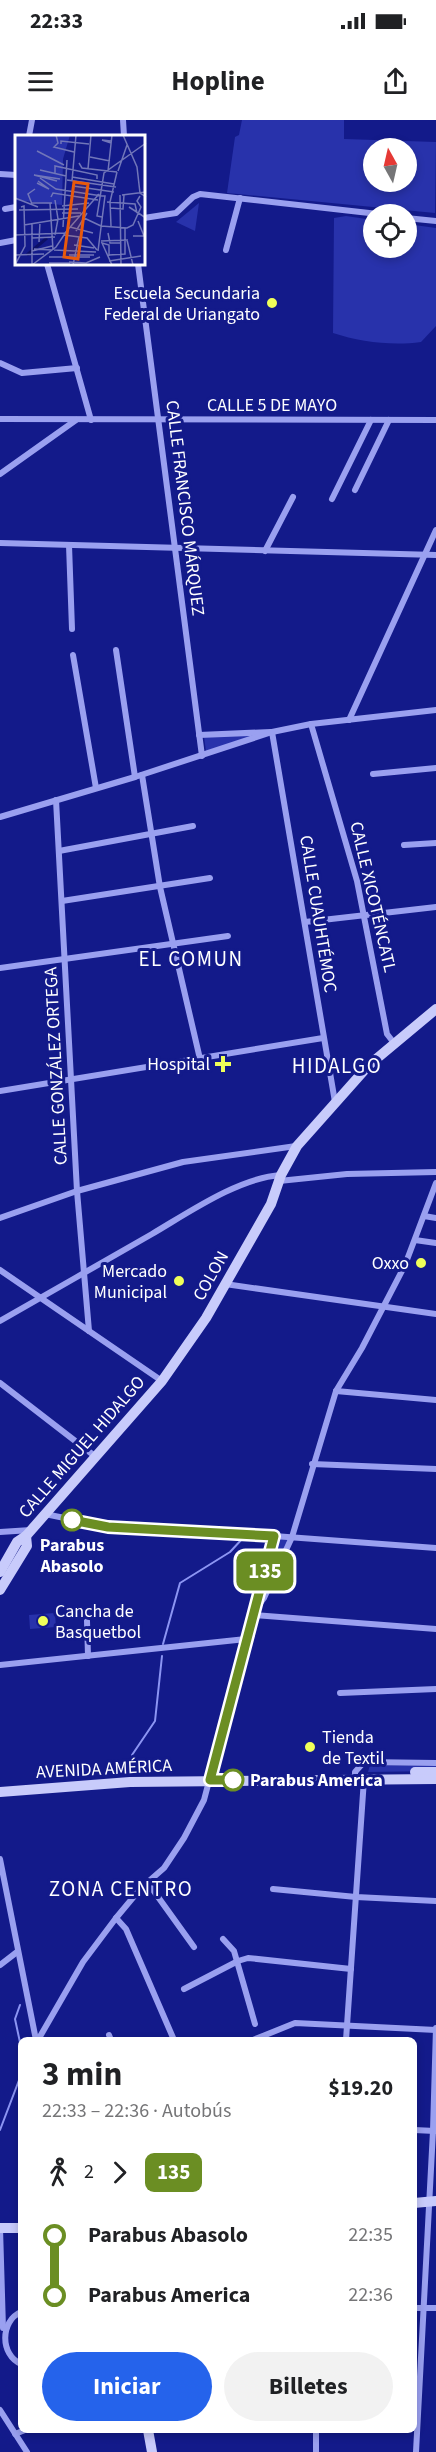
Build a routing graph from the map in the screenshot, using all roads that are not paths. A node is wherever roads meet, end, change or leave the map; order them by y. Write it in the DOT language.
graph roads {
  1 [pos="32,120"];
  2 [pos="123,120"];
  3 [pos="29,135"];
  4 [pos="124,135"];
  5 [pos="0,174"];
  6 [pos="15,175"];
  7 [pos="240,198"];
  8 [pos="15,207"];
  9 [pos="5,209"];
  10 [pos="363,212"];
  11 [pos="146,218"];
  12 [pos="417,219"];
  13 [pos="436,221"];
  14 [pos="15,240"];
  15 [pos="0,243"];
  16 [pos="226,250"];
  17 [pos="48,266"];
  18 [pos="138,266"];
  19 [pos="0,363"];
  20 [pos="77,368"];
  21 [pos="0,419"];
  22 [pos="76,420"];
  23 [pos="91,420"];
  24 [pos="160,420"];
  25 [pos="371,420"];
  26 [pos="389,420"];
  27 [pos="436,420"];
  28 [pos="0,474"];
  29 [pos="355,490"];
  30 [pos="293,497"];
  31 [pos="332,499"];
  32 [pos="436,530"];
  33 [pos="0,543"];
  34 [pos="69,545"];
  35 [pos="175,548"];
  36 [pos="265,551"];
  37 [pos="424,555"];
  38 [pos="436,555"];
  39 [pos="72,628"];
  40 [pos="116,650"];
  41 [pos="73,655"];
  42 [pos="436,710"];
  43 [pos="350,720"];
  44 [pos="311,724"];
  45 [pos="272,732"];
  46 [pos="199,735"];
  47 [pos="202,756"];
  48 [pos="436,768"];
  49 [pos="373,774"];
  50 [pos="138,776"];
  51 [pos="96,788"];
  52 [pos="56,800"];
  53 [pos="0,817"];
  54 [pos="193,826"];
  55 [pos="152,834"];
  56 [pos="436,843"];
  57 [pos="404,845"];
  58 [pos="59,851"];
  59 [pos="210,878"];
  60 [pos="160,887"];
  61 [pos="62,901"];
  62 [pos="436,907"];
  63 [pos="364,916"];
  64 [pos="305,922"];
  65 [pos="228,936"];
  66 [pos="174,944"];
  67 [pos="66,959"];
  68 [pos="0,968"];
  69 [pos="436,1009"];
  70 [pos="323,1038"];
  71 [pos="394,1043"];
  72 [pos="200,1059"];
  73 [pos="72,1079"];
  74 [pos="0,1091"];
  75 [pos="335,1102"];
  76 [pos="297,1146"];
  77 [pos="436,1172"];
  78 [pos="280,1178"];
  79 [pos="436,1183"];
  80 [pos="77,1191"];
  81 [pos="434,1196"];
  82 [pos="424,1216"];
  83 [pos="0,1218"];
  84 [pos="436,1218"];
  85 [pos="415,1240"];
  86 [pos="436,1243"];
  87 [pos="0,1270"];
  88 [pos="85,1272"];
  89 [pos="225,1284"];
  90 [pos="41,1298"];
  91 [pos="385,1306"];
  92 [pos="436,1314"];
  93 [pos="0,1321"];
  94 [pos="89,1331"];
  95 [pos="162,1380"];
  96 [pos="0,1383"];
  97 [pos="336,1391"];
  98 [pos="436,1400"];
  99 [pos="96,1457"];
  100 [pos="312,1464"];
  101 [pos="436,1469"];
  102 [pos="45,1514"];
  103 [pos="0,1532"];
  104 [pos="29,1533"];
  105 [pos="274,1536"];
  106 [pos="292,1537"];
  107 [pos="436,1548"];
  108 [pos="0,1572"];
  109 [pos="0,1590"];
  110 [pos="254,1612"];
  111 [pos="87,1621"];
  112 [pos="436,1629"];
  113 [pos="246,1639"];
  114 [pos="88,1656"];
  115 [pos="0,1665"];
  116 [pos="436,1689"];
  117 [pos="340,1693"];
  118 [pos="436,1764"];
  119 [pos="436,1772"];
  120 [pos="364,1779"];
  121 [pos="436,1779"];
  122 [pos="210,1780"];
  123 [pos="0,1792"];
  124 [pos="0,1859"];
  125 [pos="148,1882"];
  126 [pos="273,1889"];
  127 [pos="356,1897"];
  128 [pos="436,1901"];
  129 [pos="116,1918"];
  130 [pos="223,1939"];
  131 [pos="194,1947"];
  132 [pos="17,1952"];
  133 [pos="238,1961"];
  134 [pos="0,1965"];
  135 [pos="351,1970"];
  136 [pos="184,1989"];
  137 [pos="255,2024"];
  138 [pos="347,2026"];
  139 [pos="436,2029"];
  140 [pos="36,2037"];
  141 [pos="39,2037"];
  142 [pos="173,2037"];
  143 [pos="260,2037"];
  144 [pos="346,2037"];
  145 [pos="417,2130"];
  146 [pos="435,2131"];
  147 [pos="417,2197"];
  148 [pos="433,2198"];
  149 [pos="417,2202"];
  150 [pos="0,2228"];
  151 [pos="18,2228"];
  152 [pos="417,2308"];
  153 [pos="423,2308"];
  154 [pos="436,2308"];
  155 [pos="18,2313"];
  156 [pos="3,2328"];
  157 [pos="1,2348"];
  158 [pos="18,2362"];
  159 [pos="0,2410"];
  160 [pos="417,2431"];
  161 [pos="18,2433"];
  162 [pos="316,2433"];
  163 [pos="417,2433"];
  164 [pos="15,2434"];
  165 [pos="149,2435"];
  166 [pos="27,2452"];
  167 [pos="154,2452"];
  168 [pos="316,2452"];
  169 [pos="416,2452"];
  1 -- 3 [label="street"];
  2 -- 4 [label="street"];
  5 -- 6 [label="street"];
  7 -- 10 [label="street"];
  7 -- 11 [label="street"];
  7 -- 16 [label="street"];
  8 -- 9 [label="street"];
  12 -- 13 [label="street"];
  14 -- 15 [label="street"];
  17 -- 20 [label="street"];
  18 -- 24 [label="street, CALLE FRANCISCO MÁRQUEZ"];
  19 -- 20 [label="street"];
  20 -- 23 [label="street"];
  21 -- 22 [label="street, CALLE 5 DE MAYO"];
  22 -- 23 [label="street, CALLE 5 DE MAYO"];
  22 -- 28 [label="street"];
  23 -- 24 [label="street, CALLE 5 DE MAYO"];
  24 -- 25 [label="street, CALLE 5 DE MAYO"];
  24 -- 35 [label="street, CALLE FRANCISCO MÁRQUEZ"];
  25 -- 26 [label="street, CALLE 5 DE MAYO"];
  25 -- 31 [label="street"];
  26 -- 27 [label="street, CALLE 5 DE MAYO"];
  26 -- 29 [label="street"];
  30 -- 36 [label="street"];
  32 -- 37 [label="street"];
  33 -- 34 [label="street"];
  34 -- 35 [label="street"];
  34 -- 39 [label="street"];
  35 -- 36 [label="street"];
  35 -- 46 [label="street, CALLE FRANCISCO MÁRQUEZ"];
  36 -- 37 [label="street"];
  37 -- 38 [label="street"];
  37 -- 43 [label="street"];
  40 -- 50 [label="street"];
  41 -- 51 [label="street"];
  42 -- 43 [label="street"];
  43 -- 44 [label="street"];
  44 -- 45 [label="street"];
  44 -- 63 [label="street, CALLE XICOTÉNCATL"];
  45 -- 46 [label="street"];
  45 -- 47 [label="street"];
  45 -- 64 [label="street, CALLE CUAUHTÉMOC"];
  46 -- 47 [label="street, CALLE FRANCISCO MÁRQUEZ"];
  47 -- 50 [label="street"];
  48 -- 49 [label="street"];
  50 -- 51 [label="street"];
  50 -- 55 [label="street"];
  51 -- 52 [label="street"];
  52 -- 53 [label="street"];
  52 -- 58 [label="street, CALLE GONZÁLEZ ORTEGA"];
  54 -- 55 [label="street"];
  55 -- 58 [label="street"];
  55 -- 60 [label="street"];
  56 -- 57 [label="street"];
  58 -- 61 [label="street, CALLE GONZÁLEZ ORTEGA"];
  59 -- 60 [label="street"];
  60 -- 61 [label="street"];
  60 -- 66 [label="street"];
  61 -- 67 [label="street, CALLE GONZÁLEZ ORTEGA"];
  62 -- 63 [label="street"];
  63 -- 64 [label="street"];
  63 -- 71 [label="street, CALLE XICOTÉNCATL"];
  64 -- 70 [label="street, CALLE CUAUHTÉMOC"];
  65 -- 66 [label="street"];
  66 -- 67 [label="street"];
  66 -- 72 [label="street"];
  67 -- 68 [label="street"];
  67 -- 73 [label="street, CALLE GONZÁLEZ ORTEGA"];
  69 -- 71 [label="street, COLON"];
  70 -- 72 [label="street"];
  70 -- 75 [label="street, CALLE CUAUHTÉMOC"];
  71 -- 75 [label="street, COLON"];
  72 -- 73 [label="street"];
  73 -- 74 [label="street"];
  73 -- 80 [label="street, CALLE GONZÁLEZ ORTEGA"];
  75 -- 76 [label="street, COLON"];
  76 -- 78 [label="street, COLON"];
  76 -- 80 [label="street"];
  77 -- 78 [label="street"];
  78 -- 88 [label="street"];
  78 -- 89 [label="street, COLON"];
  79 -- 81 [label="street"];
  80 -- 83 [label="street"];
  80 -- 88 [label="street, CALLE GONZÁLEZ ORTEGA"];
  81 -- 82 [label="street"];
  82 -- 84 [label="street"];
  82 -- 85 [label="street"];
  85 -- 86 [label="street"];
  85 -- 91 [label="street"];
  87 -- 90 [label="street"];
  88 -- 90 [label="street"];
  88 -- 94 [label="street, CALLE GONZÁLEZ ORTEGA"];
  89 -- 91 [label="street"];
  89 -- 95 [label="street, COLON"];
  90 -- 93 [label="street"];
  90 -- 94 [label="street"];
  91 -- 92 [label="street"];
  91 -- 97 [label="street"];
  94 -- 95 [label="street"];
  95 -- 99 [label="street, CALLE MIGUEL HIDALGO"];
  96 -- 99 [label="street"];
  97 -- 98 [label="street"];
  97 -- 100 [label="street"];
  99 -- 102 [label="street, CALLE MIGUEL HIDALGO"];
  100 -- 101 [label="street"];
  100 -- 106 [label="street"];
  102 -- 104 [label="street, CALLE MIGUEL HIDALGO"];
  102 -- 105 [label="street"];
  103 -- 104 [label="street"];
  104 -- 108 [label="street, CALLE MIGUEL HIDALGO"];
  104 -- 109 [label="street, CALLE MIGUEL HIDALGO"];
  105 -- 106 [label="street"];
  105 -- 110 [label="street"];
  106 -- 107 [label="street"];
  106 -- 110 [label="street"];
  110 -- 112 [label="street"];
  110 -- 113 [label="street"];
  111 -- 114 [label="street"];
  113 -- 114 [label="street"];
  113 -- 122 [label="street"];
  114 -- 115 [label="street"];
  116 -- 117 [label="street"];
  118 -- 120 [label="street"];
  119 -- 120 [label="street"];
  120 -- 121 [label="street"];
  120 -- 122 [label="street, AVENIDA AMÉRICA"];
  120 -- 127 [label="street"];
  122 -- 123 [label="street, AVENIDA AMÉRICA"];
  122 -- 125 [label="street"];
  124 -- 132 [label="street"];
  125 -- 129 [label="street"];
  125 -- 131 [label="street"];
  126 -- 127 [label="street"];
  127 -- 128 [label="street"];
  127 -- 135 [label="street"];
  129 -- 141 [label="street"];
  129 -- 142 [label="street"];
  130 -- 133 [label="street"];
  132 -- 134 [label="street"];
  132 -- 140 [label="street"];
  133 -- 135 [label="street"];
  133 -- 136 [label="street"];
  133 -- 137 [label="street"];
  135 -- 138 [label="street"];
  138 -- 139 [label="street"];
  138 -- 143 [label="street"];
  138 -- 144 [label="street"];
  139 -- 146 [label="street"];
  145 -- 146 [label="street"];
  146 -- 148 [label="street"];
  147 -- 148 [label="street"];
  148 -- 149 [label="street"];
  148 -- 153 [label="street"];
  150 -- 151 [label="street"];
  150 -- 156 [label="street"];
  152 -- 153 [label="street"];
  153 -- 154 [label="street"];
  153 -- 160 [label="street"];
  155 -- 156 [label="street"];
  156 -- 157 [label="street"];
  157 -- 158 [label="street"];
  159 -- 164 [label="street"];
  161 -- 164 [label="street"];
  162 -- 168 [label="street"];
  163 -- 169 [label="street"];
  164 -- 166 [label="street"];
  165 -- 167 [label="street"];
}
